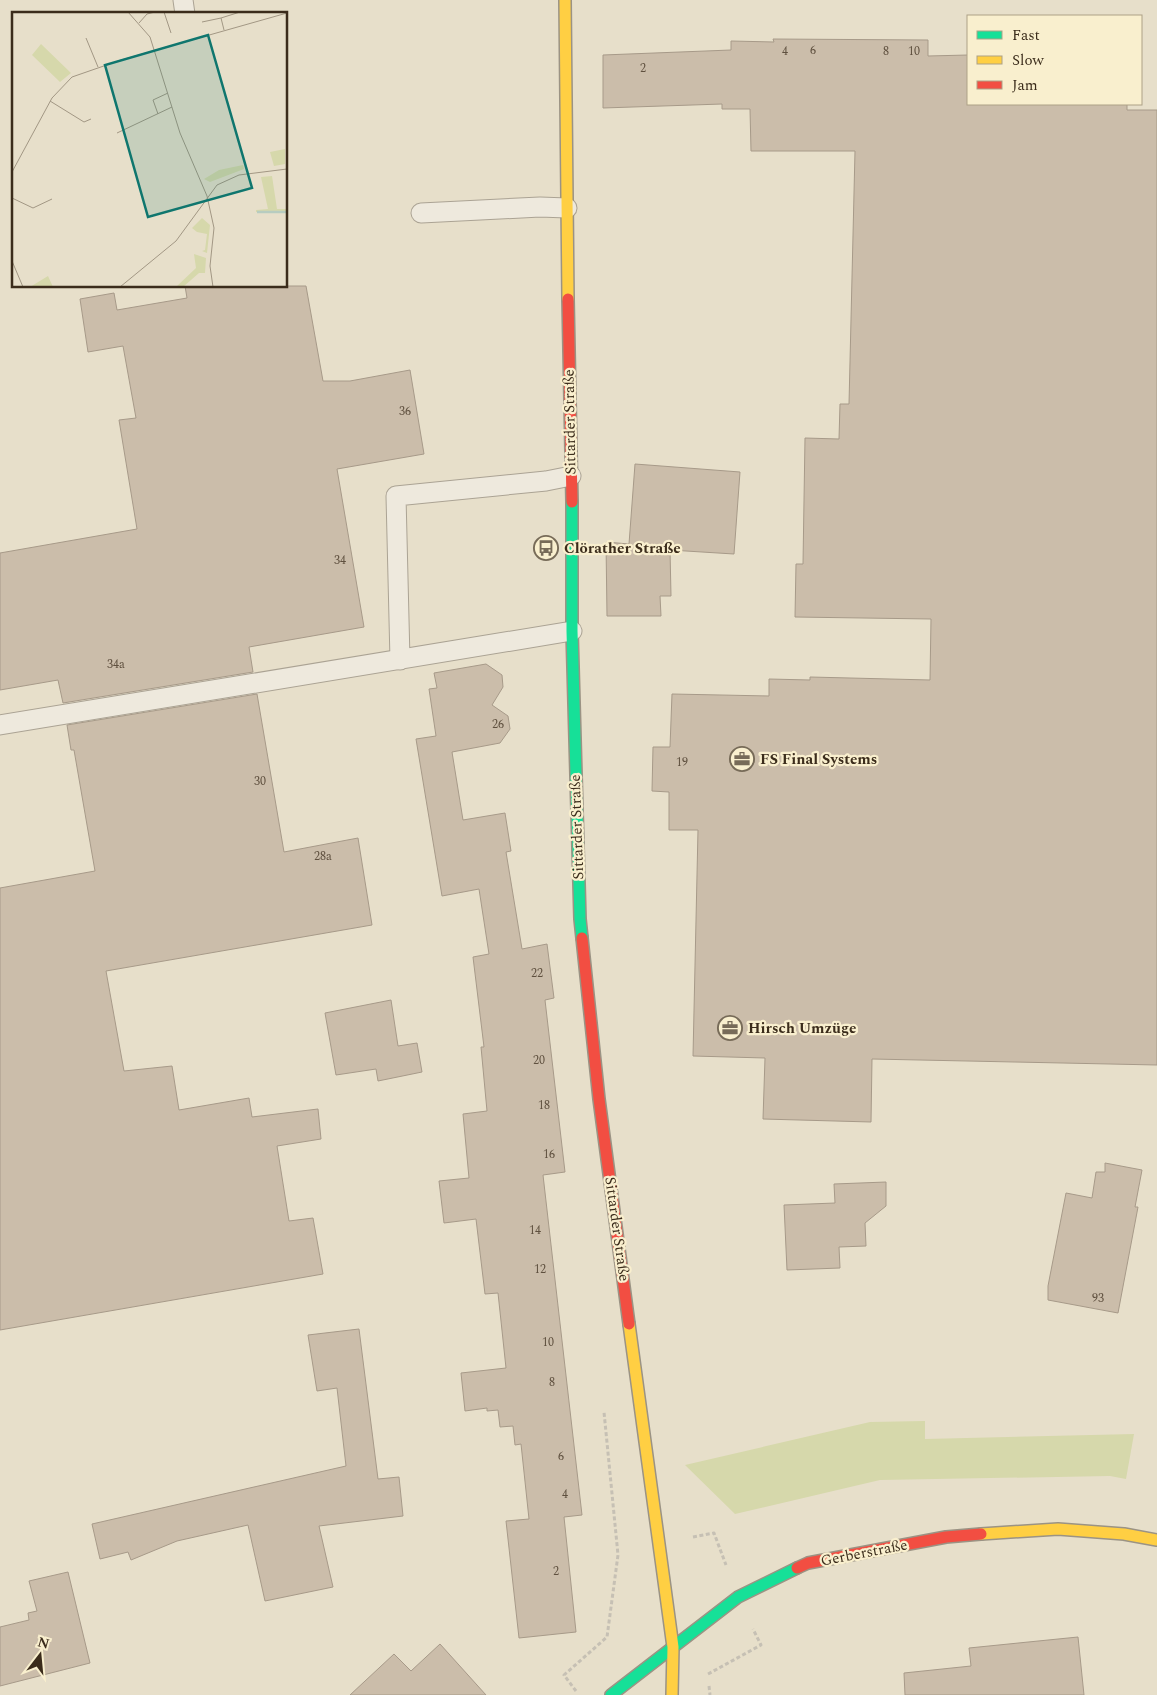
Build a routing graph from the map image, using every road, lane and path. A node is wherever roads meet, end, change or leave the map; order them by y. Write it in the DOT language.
graph roads {
  1 [pos="566,0"];
  2 [pos="567,208"];
  3 [pos="421,213"];
  4 [pos="571,476"];
  5 [pos="572,631"];
  6 [pos="400,660"];
  7 [pos="0,725"];
  8 [pos="688,1529"];
  9 [pos="1157,1540"];
  10 [pos="618,1555"];
  11 [pos="738,1597"];
  12 [pos="673,1647"];
  13 [pos="580,1695"];
  14 [pos="611,1695"];
  15 [pos="672,1695"];
  16 [pos="710,1695"];
  1 -- 2 [label="street, Sittarder Straße"];
  2 -- 3 [label="lane"];
  2 -- 4 [label="street, Sittarder Straße"];
  4 -- 5 [label="street, Sittarder Straße"];
  4 -- 6 [label="lane"];
  5 -- 6 [label="lane"];
  5 -- 12 [label="street, Sittarder Straße"];
  6 -- 7 [label="lane"];
  8 -- 11 [label="path"];
  9 -- 11 [label="street, Gerberstraße"];
  10 -- 13 [label="path"];
  11 -- 12 [label="street, Gerberstraße"];
  11 -- 16 [label="path"];
  12 -- 14 [label="street, Gerberstraße"];
  12 -- 15 [label="street, Sittarder Straße"];
}
